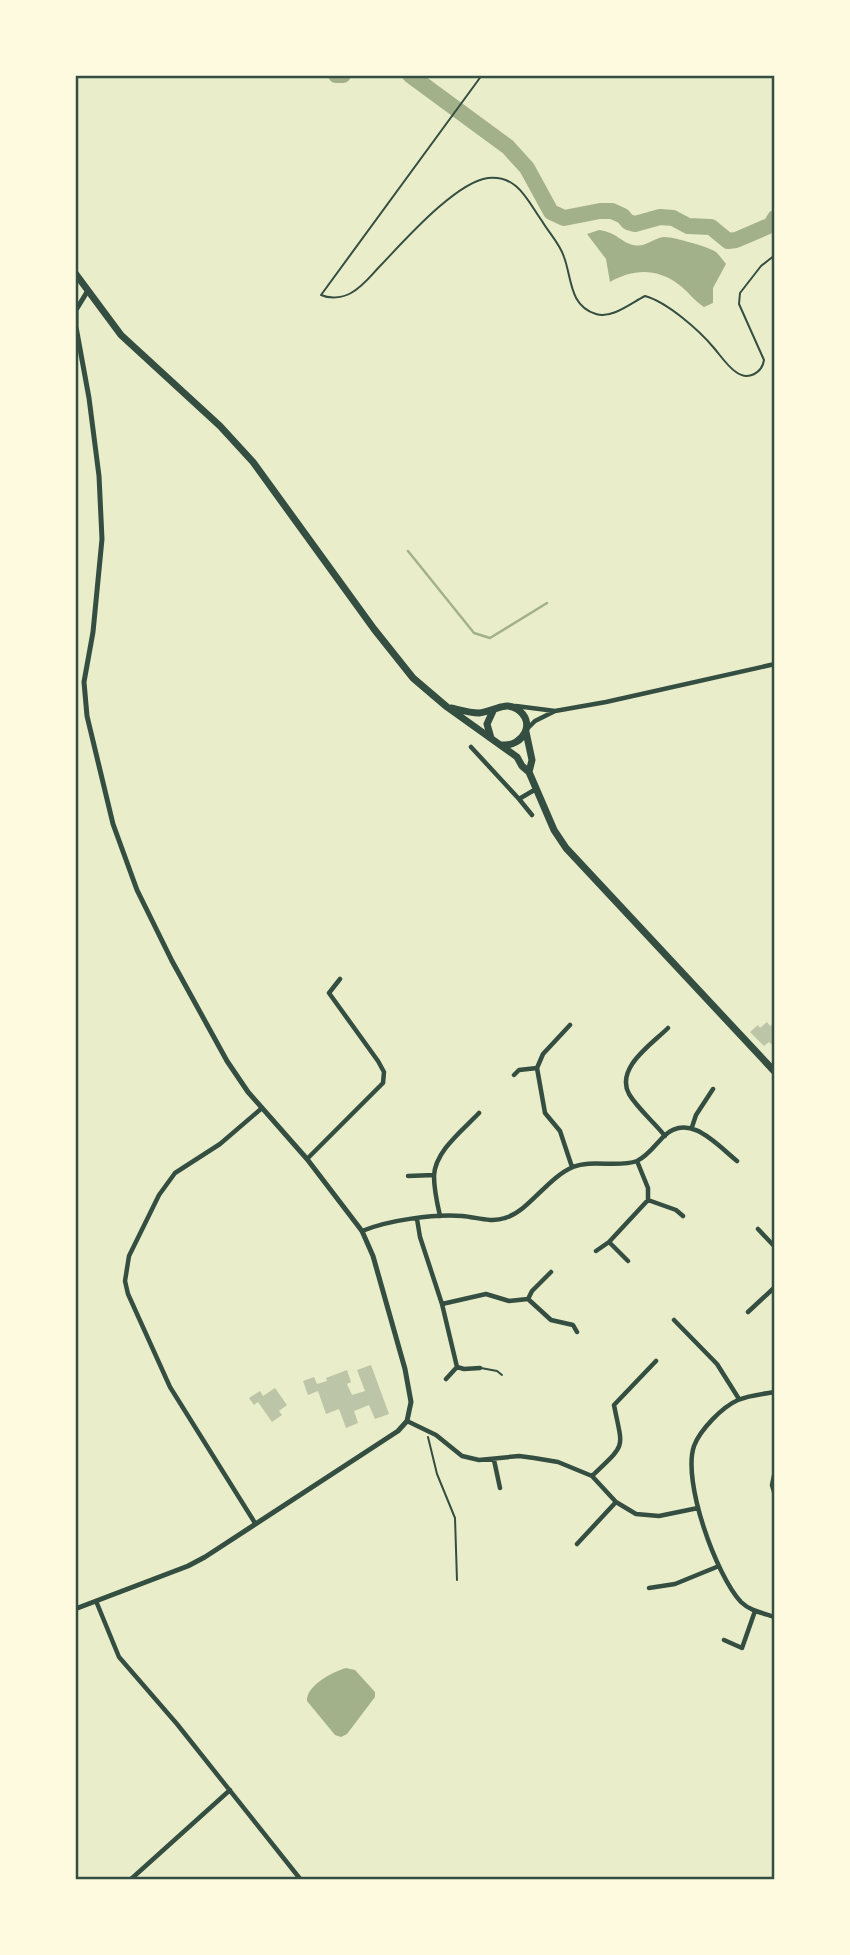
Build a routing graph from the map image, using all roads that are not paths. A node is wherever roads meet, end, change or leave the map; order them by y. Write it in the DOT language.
graph roads {
  1 [pos="75,273"];
  2 [pos="87,292"];
  3 [pos="77,340"];
  4 [pos="775,664"];
  5 [pos="512,706"];
  6 [pos="447,707"];
  7 [pos="496,709"];
  8 [pos="555,711"];
  9 [pos="526,731"];
  10 [pos="491,738"];
  11 [pos="502,745"];
  12 [pos="471,747"];
  13 [pos="529,772"];
  14 [pos="536,789"];
  15 [pos="519,799"];
  16 [pos="532,815"];
  17 [pos="340,979"];
  18 [pos="570,1025"];
  19 [pos="668,1028"];
  20 [pos="537,1068"];
  21 [pos="775,1072"];
  22 [pos="514,1075"];
  23 [pos="713,1090"];
  24 [pos="262,1108"];
  25 [pos="479,1113"];
  26 [pos="692,1127"];
  27 [pos="665,1136"];
  28 [pos="306,1159"];
  29 [pos="637,1161"];
  30 [pos="737,1161"];
  31 [pos="572,1167"];
  32 [pos="434,1175"];
  33 [pos="408,1176"];
  34 [pos="648,1200"];
  35 [pos="440,1216"];
  36 [pos="684,1216"];
  37 [pos="417,1219"];
  38 [pos="758,1229"];
  39 [pos="362,1231"];
  40 [pos="609,1242"];
  41 [pos="775,1247"];
  42 [pos="596,1251"];
  43 [pos="628,1261"];
  44 [pos="551,1272"];
  45 [pos="775,1287"];
  46 [pos="528,1299"];
  47 [pos="442,1304"];
  48 [pos="748,1312"];
  49 [pos="674,1320"];
  50 [pos="578,1332"];
  51 [pos="656,1361"];
  52 [pos="457,1367"];
  53 [pos="480,1368"];
  54 [pos="502,1375"];
  55 [pos="446,1379"];
  56 [pos="775,1392"];
  57 [pos="739,1399"];
  58 [pos="407,1421"];
  59 [pos="494,1460"];
  60 [pos="775,1472"];
  61 [pos="592,1476"];
  62 [pos="500,1488"];
  63 [pos="775,1495"];
  64 [pos="616,1502"];
  65 [pos="698,1508"];
  66 [pos="255,1524"];
  67 [pos="577,1544"];
  68 [pos="719,1566"];
  69 [pos="649,1588"];
  70 [pos="96,1601"];
  71 [pos="75,1609"];
  72 [pos="755,1611"];
  73 [pos="775,1617"];
  74 [pos="724,1640"];
  75 [pos="229,1790"];
  76 [pos="130,1880"];
  77 [pos="301,1880"];
  1 -- 2 [label="highway"];
  2 -- 3 [label="street"];
  2 -- 6 [label="highway"];
  3 -- 24 [label="street"];
  4 -- 8 [label="street"];
  5 -- 7 [label="highway"];
  5 -- 8 [label="street"];
  5 -- 9 [label="highway"];
  6 -- 7 [label="highway"];
  6 -- 10 [label="highway"];
  7 -- 10 [label="highway"];
  8 -- 9 [label="street"];
  9 -- 11 [label="highway"];
  9 -- 13 [label="highway"];
  10 -- 11 [label="highway"];
  11 -- 13 [label="highway"];
  12 -- 15 [label="street"];
  13 -- 14 [label="highway"];
  14 -- 15 [label="street"];
  14 -- 21 [label="highway"];
  15 -- 16 [label="street"];
  17 -- 28 [label="street"];
  18 -- 20 [label="street"];
  19 -- 27 [label="street"];
  20 -- 22 [label="street"];
  20 -- 31 [label="street"];
  23 -- 26 [label="street"];
  24 -- 28 [label="street"];
  24 -- 66 [label="street"];
  25 -- 32 [label="street"];
  26 -- 27 [label="street"];
  26 -- 30 [label="street"];
  27 -- 29 [label="street"];
  28 -- 39 [label="street"];
  29 -- 31 [label="street"];
  29 -- 34 [label="street"];
  31 -- 35 [label="street"];
  32 -- 33 [label="street"];
  32 -- 35 [label="street"];
  34 -- 36 [label="street"];
  34 -- 40 [label="street"];
  35 -- 37 [label="street"];
  37 -- 39 [label="street"];
  37 -- 47 [label="street"];
  38 -- 41 [label="street"];
  39 -- 58 [label="street"];
  40 -- 42 [label="street"];
  40 -- 43 [label="street"];
  44 -- 46 [label="street"];
  45 -- 48 [label="street"];
  46 -- 47 [label="street"];
  46 -- 50 [label="street"];
  47 -- 52 [label="street"];
  49 -- 57 [label="street"];
  51 -- 61 [label="street"];
  52 -- 53 [label="street"];
  52 -- 55 [label="street"];
  53 -- 54 [label="lane"];
  56 -- 57 [label="street"];
  57 -- 65 [label="street"];
  58 -- 59 [label="street"];
  58 -- 66 [label="street"];
  59 -- 61 [label="street"];
  59 -- 62 [label="street"];
  60 -- 63 [label="street"];
  61 -- 64 [label="street"];
  64 -- 65 [label="street"];
  64 -- 67 [label="street"];
  65 -- 68 [label="street"];
  66 -- 70 [label="street"];
  68 -- 69 [label="street"];
  68 -- 72 [label="street"];
  70 -- 71 [label="street"];
  70 -- 75 [label="street"];
  72 -- 73 [label="street"];
  72 -- 74 [label="street"];
  75 -- 76 [label="street"];
  75 -- 77 [label="street"];
}
